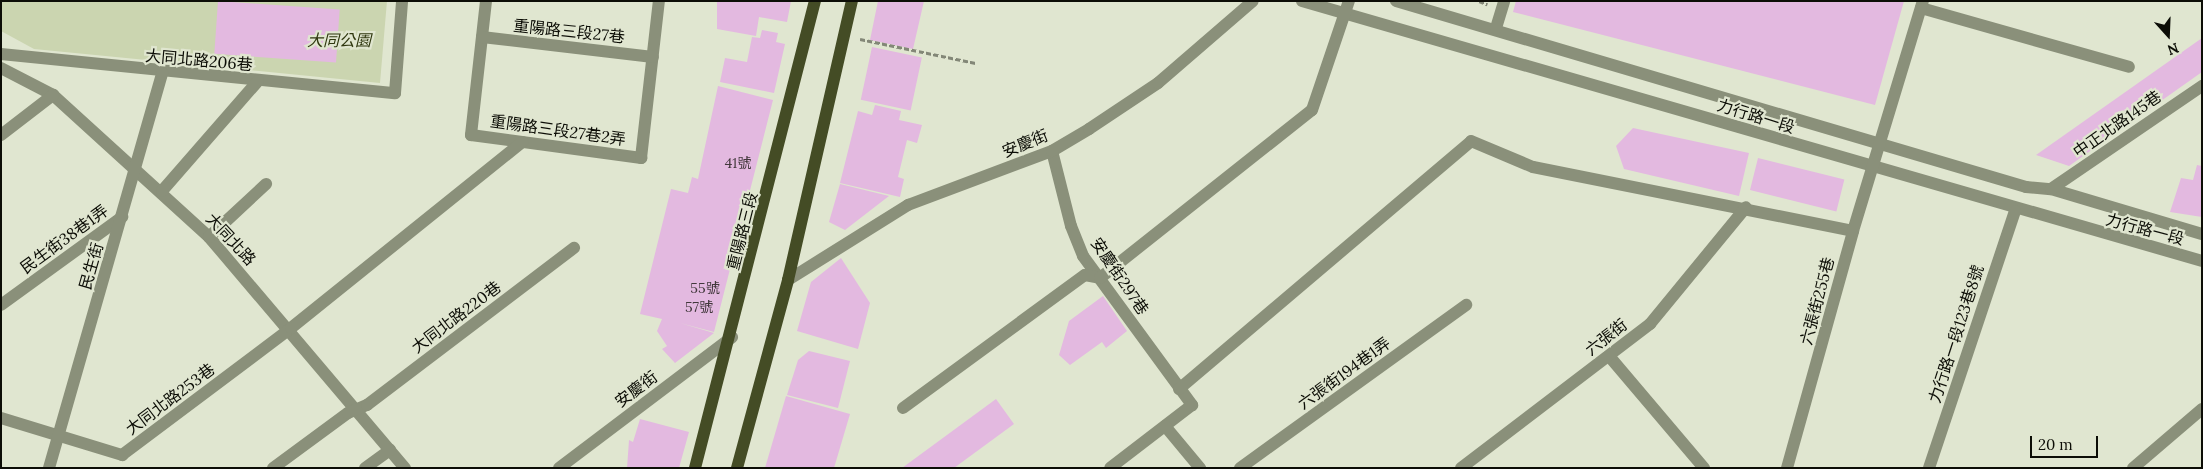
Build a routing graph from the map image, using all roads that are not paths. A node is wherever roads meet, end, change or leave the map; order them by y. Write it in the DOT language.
graph roads {
  1 [pos="402,1"];
  2 [pos="486,1"];
  3 [pos="659,1"];
  4 [pos="815,1"];
  5 [pos="852,1"];
  6 [pos="1253,1"];
  7 [pos="1302,1"];
  8 [pos="1396,1"];
  9 [pos="1504,1"];
  10 [pos="1922,4"];
  11 [pos="1347,7"];
  12 [pos="1496,28"];
  13 [pos="482,37"];
  14 [pos="1,54"];
  15 [pos="653,57"];
  16 [pos="2129,67"];
  17 [pos="1,68"];
  18 [pos="162,73"];
  19 [pos="258,82"];
  20 [pos="2202,86"];
  21 [pos="53,95"];
  22 [pos="1,135"];
  23 [pos="522,142"];
  24 [pos="1882,144"];
  25 [pos="1052,150"];
  26 [pos="136,166"];
  27 [pos="1874,168"];
  28 [pos="266,184"];
  29 [pos="2051,190"];
  30 [pos="162,191"];
  31 [pos="1746,207"];
  32 [pos="2014,211"];
  33 [pos="122,217"];
  34 [pos="1853,231"];
  35 [pos="2202,234"];
  36 [pos="209,237"];
  37 [pos="574,248"];
  38 [pos="2202,261"];
  39 [pos="1100,278"];
  40 [pos="788,280"];
  41 [pos="1,305"];
  42 [pos="1466,305"];
  43 [pos="291,328"];
  44 [pos="732,336"];
  45 [pos="1610,356"];
  46 [pos="1179,389"];
  47 [pos="903,408"];
  48 [pos="357,409"];
  49 [pos="2202,409"];
  50 [pos="1,418"];
  51 [pos="1165,426"];
  52 [pos="58,435"];
  53 [pos="390,450"];
  54 [pos="49,468"];
  55 [pos="274,468"];
  56 [pos="365,468"];
  57 [pos="405,468"];
  58 [pos="559,468"];
  59 [pos="695,468"];
  60 [pos="736,468"];
  61 [pos="1110,468"];
  62 [pos="1200,468"];
  63 [pos="1240,468"];
  64 [pos="1461,468"];
  65 [pos="1704,468"];
  66 [pos="1787,468"];
  67 [pos="1929,468"];
  68 [pos="2133,468"];
  1 -- 19 [label="street, 大同北路206巷"];
  2 -- 13 [label="street"];
  3 -- 15 [label="street"];
  4 -- 44 [label="main road, 重陽路三段"];
  5 -- 40 [label="main road"];
  6 -- 25 [label="street, 安慶街"];
  7 -- 11 [label="street, 力行路一段"];
  8 -- 12 [label="street, 力行路一段"];
  9 -- 12 [label="street"];
  10 -- 16 [label="street"];
  10 -- 24 [label="street, 六張街255巷"];
  11 -- 27 [label="street, 力行路一段"];
  11 -- 39 [label="street"];
  12 -- 24 [label="street, 力行路一段"];
  13 -- 15 [label="street, 重陽路三段27巷"];
  13 -- 23 [label="street, 重陽路三段27巷2弄"];
  14 -- 18 [label="street, 大同北路206巷"];
  15 -- 23 [label="street, 重陽路三段27巷2弄"];
  17 -- 21 [label="street, 大同北路"];
  18 -- 19 [label="street, 大同北路206巷"];
  18 -- 26 [label="street, 民生街"];
  19 -- 30 [label="street"];
  20 -- 29 [label="street, 中正北路145巷"];
  21 -- 22 [label="street"];
  21 -- 26 [label="street, 大同北路"];
  23 -- 43 [label="street"];
  24 -- 27 [label="street, 六張街255巷"];
  24 -- 29 [label="street, 力行路一段"];
  25 -- 39 [label="street, 安慶街297巷"];
  25 -- 40 [label="street, 安慶街"];
  26 -- 30 [label="street, 大同北路"];
  26 -- 33 [label="street, 民生街"];
  27 -- 32 [label="street, 力行路一段"];
  27 -- 34 [label="street, 六張街255巷"];
  28 -- 36 [label="street"];
  29 -- 35 [label="street, 力行路一段"];
  30 -- 36 [label="street, 大同北路"];
  31 -- 34 [label="street"];
  31 -- 45 [label="street, 六張街"];
  31 -- 46 [label="street"];
  32 -- 38 [label="street, 力行路一段"];
  32 -- 67 [label="street, 力行路一段123巷8號"];
  33 -- 41 [label="street, 民生街38巷1弄"];
  33 -- 52 [label="street, 民生街"];
  34 -- 66 [label="street, 六張街255巷"];
  36 -- 43 [label="street, 大同北路"];
  37 -- 48 [label="street, 大同北路220巷"];
  39 -- 46 [label="street, 安慶街297巷"];
  39 -- 47 [label="street"];
  40 -- 60 [label="main road"];
  42 -- 63 [label="street, 六張街194巷1弄"];
  43 -- 48 [label="street, 大同北路"];
  43 -- 52 [label="street, 大同北路253巷"];
  44 -- 58 [label="street, 安慶街"];
  44 -- 59 [label="main road, 重陽路三段"];
  45 -- 64 [label="street, 六張街"];
  45 -- 65 [label="street"];
  46 -- 51 [label="street, 安慶街297巷"];
  48 -- 53 [label="street, 大同北路"];
  48 -- 55 [label="street, 大同北路220巷"];
  49 -- 68 [label="street"];
  50 -- 52 [label="street"];
  51 -- 61 [label="street"];
  51 -- 62 [label="street"];
  52 -- 54 [label="street, 民生街"];
  53 -- 56 [label="street"];
  53 -- 57 [label="street, 大同北路"];
}
